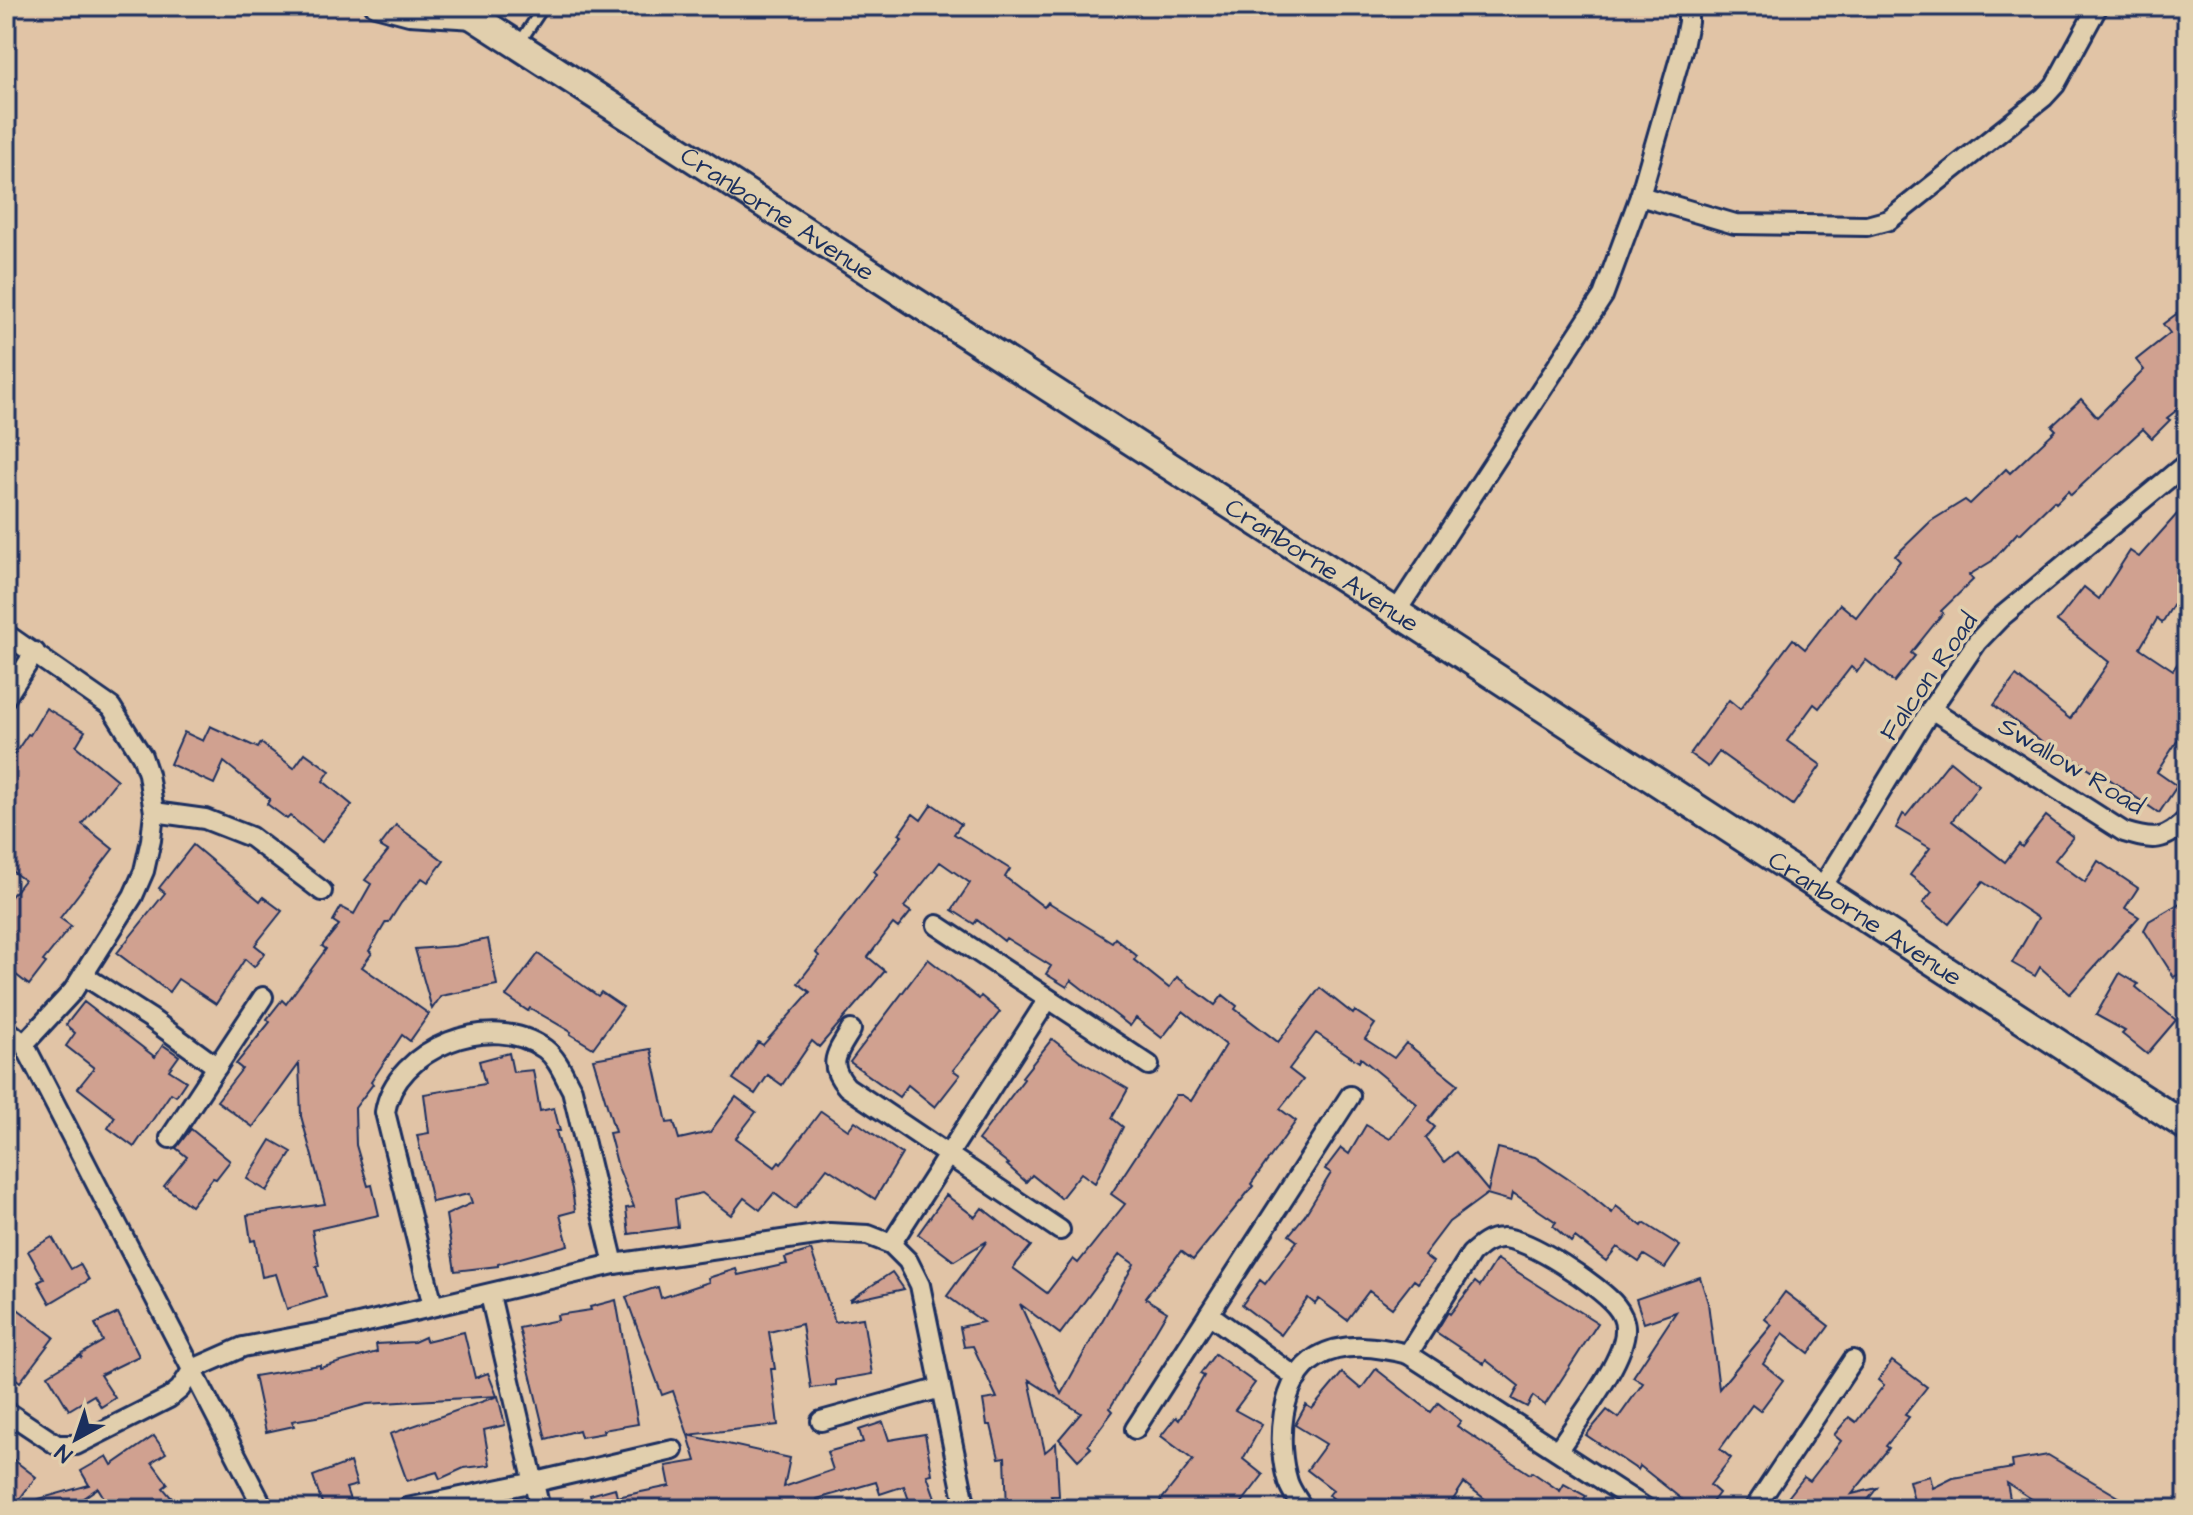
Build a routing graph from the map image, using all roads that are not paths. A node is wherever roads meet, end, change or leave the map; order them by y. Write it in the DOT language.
graph roads {
  1 [pos="375,6"];
  2 [pos="544,6"];
  3 [pos="1688,6"];
  4 [pos="2098,6"];
  5 [pos="468,13"];
  6 [pos="518,45"];
  7 [pos="1640,196"];
  8 [pos="2187,463"];
  9 [pos="1396,612"];
  10 [pos="6,634"];
  11 [pos="35,652"];
  12 [pos="6,697"];
  13 [pos="1931,709"];
  14 [pos="154,812"];
  15 [pos="2187,819"];
  16 [pos="1821,889"];
  17 [pos="322,891"];
  18 [pos="937,925"];
  19 [pos="83,975"];
  20 [pos="263,997"];
  21 [pos="1048,999"];
  22 [pos="6,1029"];
  23 [pos="851,1030"];
  24 [pos="24,1044"];
  25 [pos="1149,1065"];
  26 [pos="217,1067"];
  27 [pos="1350,1096"];
  28 [pos="2187,1127"];
  29 [pos="170,1138"];
  30 [pos="948,1156"];
  31 [pos="1060,1230"];
  32 [pos="891,1244"];
  33 [pos="614,1264"];
  34 [pos="490,1295"];
  35 [pos="433,1306"];
  36 [pos="1209,1314"];
  37 [pos="1408,1354"];
  38 [pos="1853,1360"];
  39 [pos="193,1369"];
  40 [pos="1297,1378"];
  41 [pos="941,1388"];
  42 [pos="6,1411"];
  43 [pos="821,1421"];
  44 [pos="1135,1429"];
  45 [pos="673,1450"];
  46 [pos="1558,1450"];
  47 [pos="535,1482"];
  48 [pos="407,1508"];
  49 [pos="264,1509"];
  50 [pos="540,1509"];
  51 [pos="966,1509"];
  52 [pos="1303,1509"];
  53 [pos="1647,1509"];
  54 [pos="1754,1509"];
  1 -- 5 [label="street"];
  2 -- 6 [label="lane"];
  3 -- 7 [label="street"];
  4 -- 7 [label="street"];
  5 -- 6 [label="street, Cranborne Avenue"];
  6 -- 9 [label="street, Cranborne Avenue"];
  7 -- 9 [label="street"];
  8 -- 13 [label="street, Falcon Road"];
  9 -- 16 [label="street, Cranborne Avenue"];
  10 -- 11 [label="street"];
  11 -- 12 [label="street"];
  11 -- 14 [label="street"];
  13 -- 15 [label="street, Swallow Road"];
  13 -- 16 [label="street, Falcon Road"];
  14 -- 17 [label="street"];
  14 -- 19 [label="street"];
  16 -- 28 [label="street, Cranborne Avenue"];
  18 -- 21 [label="street"];
  19 -- 24 [label="street"];
  19 -- 26 [label="street"];
  20 -- 26 [label="street"];
  21 -- 25 [label="street"];
  21 -- 30 [label="street"];
  22 -- 24 [label="street"];
  23 -- 30 [label="street"];
  24 -- 39 [label="street"];
  26 -- 29 [label="street"];
  27 -- 36 [label="street"];
  30 -- 31 [label="street"];
  30 -- 32 [label="street"];
  32 -- 33 [label="street"];
  32 -- 41 [label="street"];
  33 -- 34 [label="street"];
  33 -- 35 [label="street"];
  34 -- 35 [label="street"];
  34 -- 47 [label="street"];
  35 -- 39 [label="street"];
  36 -- 40 [label="street"];
  36 -- 44 [label="street"];
  37 -- 40 [label="street"];
  37 -- 46 [label="street"];
  37 -- 46 [label="street"];
  38 -- 54 [label="street"];
  39 -- 42 [label="street"];
  39 -- 49 [label="street"];
  40 -- 52 [label="street"];
  41 -- 43 [label="street"];
  41 -- 51 [label="street"];
  45 -- 47 [label="street"];
  46 -- 53 [label="street"];
  47 -- 48 [label="street"];
  47 -- 50 [label="street"];
}
